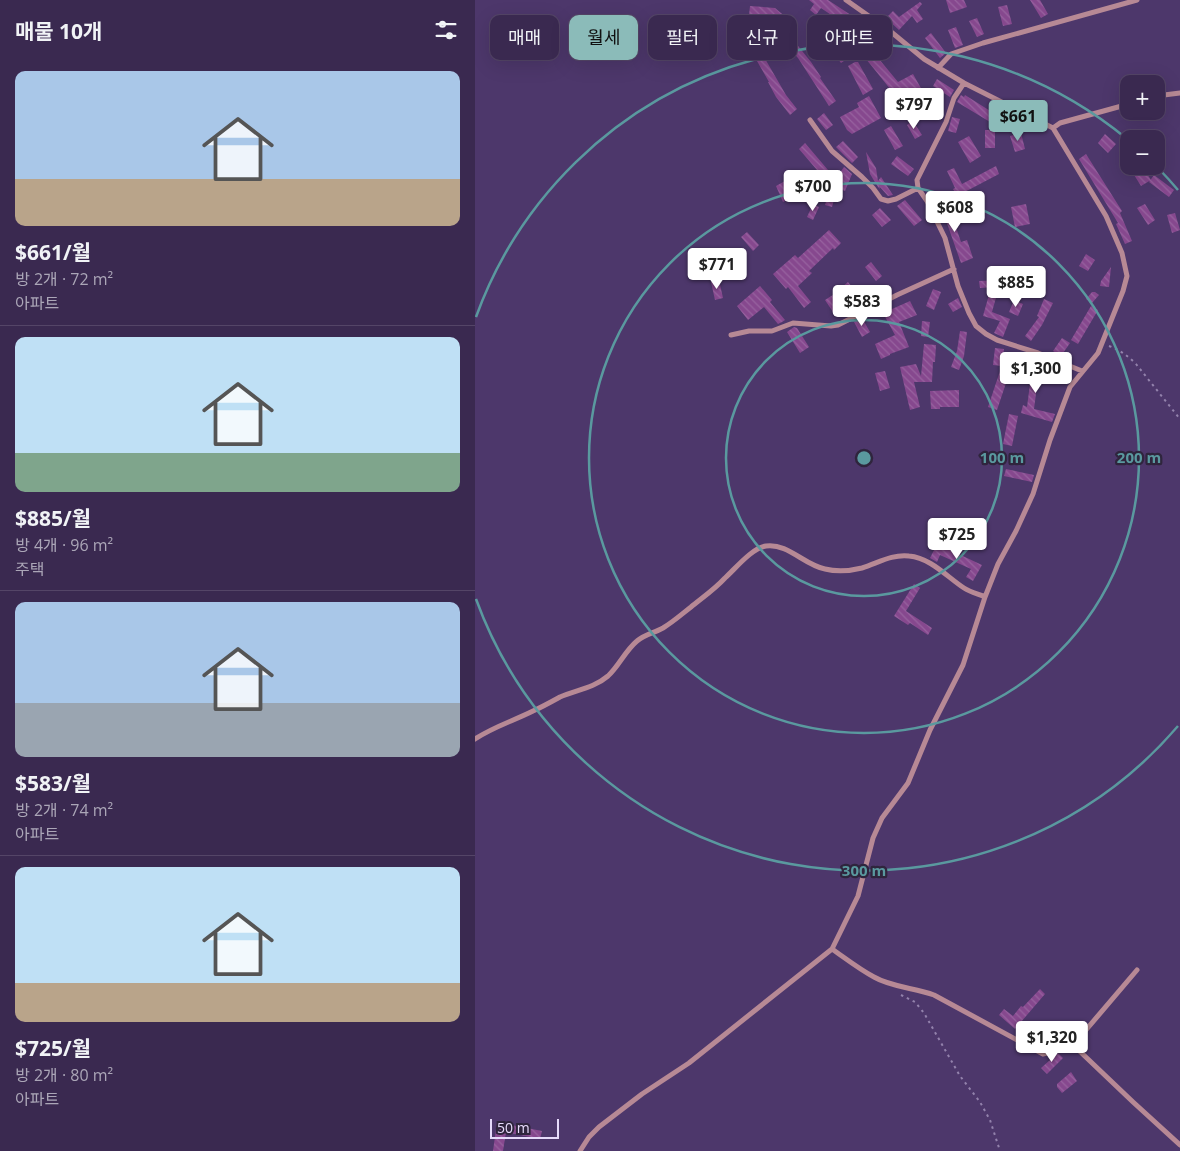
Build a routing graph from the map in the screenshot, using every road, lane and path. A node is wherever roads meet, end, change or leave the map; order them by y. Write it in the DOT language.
graph roads {
  1 [pos="846,0"];
  2 [pos="1137,0"];
  3 [pos="938,68"];
  4 [pos="964,83"];
  5 [pos="1180,93"];
  6 [pos="1165,95"];
  7 [pos="1120,106"];
  8 [pos="810,120"];
  9 [pos="1053,128"];
  10 [pos="918,188"];
  11 [pos="954,269"];
  12 [pos="731,335"];
  13 [pos="1102,344"];
  14 [pos="1082,371"];
  15 [pos="1180,418"];
  16 [pos="985,597"];
  17 [pos="475,739"];
  18 [pos="832,949"];
  19 [pos="1137,970"];
  20 [pos="900,994"];
  21 [pos="1074,1044"];
  22 [pos="1180,1145"];
  23 [pos="580,1151"];
  24 [pos="1000,1151"];
  1 -- 3 [label="street"];
  2 -- 3 [label="street"];
  3 -- 4 [label="street"];
  4 -- 9 [label="street"];
  4 -- 10 [label="street"];
  5 -- 6 [label="street"];
  7 -- 9 [label="street"];
  8 -- 10 [label="street"];
  9 -- 13 [label="street"];
  10 -- 11 [label="street"];
  11 -- 12 [label="street"];
  11 -- 14 [label="street"];
  13 -- 14 [label="street"];
  13 -- 15 [label="path"];
  14 -- 16 [label="street"];
  16 -- 17 [label="street"];
  16 -- 18 [label="street"];
  18 -- 21 [label="street"];
  18 -- 23 [label="street"];
  19 -- 21 [label="street"];
  20 -- 24 [label="path"];
  21 -- 22 [label="street"];
}
